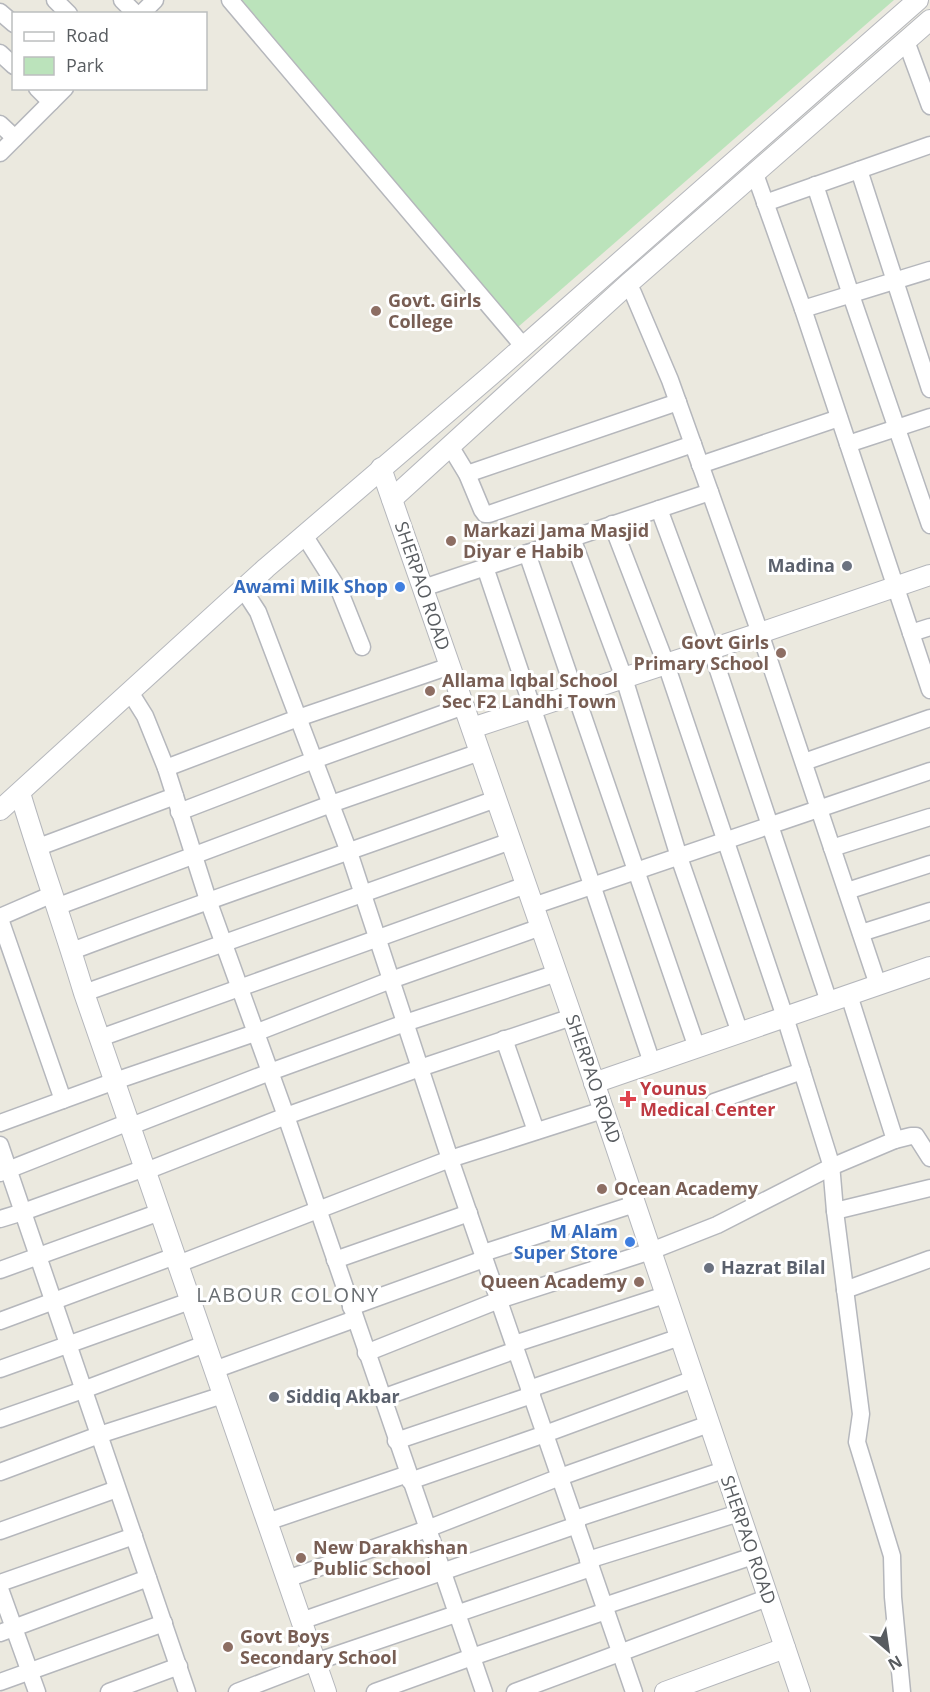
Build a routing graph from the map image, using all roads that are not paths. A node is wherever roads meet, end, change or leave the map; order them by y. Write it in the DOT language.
graph roads {
  1 [pos="55,0"];
  2 [pos="122,0"];
  3 [pos="155,0"];
  4 [pos="230,0"];
  5 [pos="918,0"];
  6 [pos="0,12"];
  7 [pos="67,12"];
  8 [pos="134,12"];
  9 [pos="143,12"];
  10 [pos="930,20"];
  11 [pos="12,22"];
  12 [pos="906,41"];
  13 [pos="0,53"];
  14 [pos="12,64"];
  15 [pos="39,90"];
  16 [pos="63,90"];
  17 [pos="51,102"];
  18 [pos="930,106"];
  19 [pos="0,124"];
  20 [pos="15,138"];
  21 [pos="930,146"];
  22 [pos="0,153"];
  23 [pos="859,170"];
  24 [pos="755,174"];
  25 [pos="815,185"];
  26 [pos="765,203"];
  27 [pos="930,270"];
  28 [pos="894,281"];
  29 [pos="627,284"];
  30 [pos="850,295"];
  31 [pos="803,309"];
  32 [pos="524,347"];
  33 [pos="930,389"];
  34 [pos="678,402"];
  35 [pos="930,417"];
  36 [pos="839,418"];
  37 [pos="896,428"];
  38 [pos="693,444"];
  39 [pos="848,444"];
  40 [pos="450,446"];
  41 [pos="700,465"];
  42 [pos="381,468"];
  43 [pos="467,474"];
  44 [pos="710,492"];
  45 [pos="392,499"];
  46 [pos="659,509"];
  47 [pos="612,524"];
  48 [pos="930,525"];
  49 [pos="304,535"];
  50 [pos="572,538"];
  51 [pos="527,553"];
  52 [pos="485,567"];
  53 [pos="930,575"];
  54 [pos="896,586"];
  55 [pos="423,588"];
  56 [pos="243,589"];
  57 [pos="930,627"];
  58 [pos="760,633"];
  59 [pos="911,633"];
  60 [pos="362,647"];
  61 [pos="711,649"];
  62 [pos="666,664"];
  63 [pos="450,666"];
  64 [pos="624,678"];
  65 [pos="928,680"];
  66 [pos="130,692"];
  67 [pos="576,693"];
  68 [pos="464,706"];
  69 [pos="533,708"];
  70 [pos="298,718"];
  71 [pos="930,718"];
  72 [pos="471,728"];
  73 [pos="480,752"];
  74 [pos="314,760"];
  75 [pos="804,762"];
  76 [pos="166,768"];
  77 [pos="930,771"];
  78 [pos="20,792"];
  79 [pos="496,799"];
  80 [pos="177,804"];
  81 [pos="331,804"];
  82 [pos="819,809"];
  83 [pos="0,810"];
  84 [pos="930,817"];
  85 [pos="769,826"];
  86 [pos="511,841"];
  87 [pos="726,841"];
  88 [pos="36,848"];
  89 [pos="832,848"];
  90 [pos="348,852"];
  91 [pos="194,856"];
  92 [pos="679,857"];
  93 [pos="930,864"];
  94 [pos="636,871"];
  95 [pos="526,885"];
  96 [pos="593,886"];
  97 [pos="847,891"];
  98 [pos="362,893"];
  99 [pos="208,900"];
  100 [pos="54,901"];
  101 [pos="533,906"];
  102 [pos="930,911"];
  103 [pos="0,918"];
  104 [pos="541,927"];
  105 [pos="861,933"];
  106 [pos="377,938"];
  107 [pos="224,944"];
  108 [pos="72,951"];
  109 [pos="930,967"];
  110 [pos="557,973"];
  111 [pos="391,980"];
  112 [pos="878,985"];
  113 [pos="241,989"];
  114 [pos="84,993"];
  115 [pos="849,995"];
  116 [pos="829,1002"];
  117 [pos="572,1017"];
  118 [pos="785,1017"];
  119 [pos="405,1023"];
  120 [pos="255,1033"];
  121 [pos="740,1033"];
  122 [pos="100,1038"];
  123 [pos="504,1039"];
  124 [pos="697,1048"];
  125 [pos="652,1063"];
  126 [pos="420,1068"];
  127 [pos="802,1071"];
  128 [pos="270,1072"];
  129 [pos="115,1081"];
  130 [pos="594,1083"];
  131 [pos="63,1100"];
  132 [pos="714,1102"];
  133 [pos="603,1110"];
  134 [pos="286,1116"];
  135 [pos="0,1123"];
  136 [pos="130,1124"];
  137 [pos="536,1131"];
  138 [pos="895,1140"];
  139 [pos="0,1145"];
  140 [pos="930,1158"];
  141 [pos="450,1159"];
  142 [pos="831,1167"];
  143 [pos="145,1169"];
  144 [pos="4,1172"];
  145 [pos="930,1188"];
  146 [pos="635,1204"];
  147 [pos="317,1210"];
  148 [pos="834,1211"];
  149 [pos="23,1212"];
  150 [pos="160,1212"];
  151 [pos="469,1213"];
  152 [pos="0,1219"];
  153 [pos="651,1251"];
  154 [pos="38,1256"];
  155 [pos="483,1256"];
  156 [pos="930,1259"];
  157 [pos="176,1260"];
  158 [pos="334,1260"];
  159 [pos="0,1270"];
  160 [pos="845,1290"];
  161 [pos="665,1295"];
  162 [pos="499,1300"];
  163 [pos="53,1301"];
  164 [pos="190,1301"];
  165 [pos="353,1313"];
  166 [pos="0,1321"];
  167 [pos="680,1338"];
  168 [pos="205,1344"];
  169 [pos="68,1345"];
  170 [pos="515,1347"];
  171 [pos="366,1353"];
  172 [pos="0,1369"];
  173 [pos="214,1370"];
  174 [pos="694,1379"];
  175 [pos="83,1390"];
  176 [pos="530,1392"];
  177 [pos="223,1395"];
  178 [pos="382,1398"];
  179 [pos="0,1419"];
  180 [pos="709,1424"];
  181 [pos="545,1434"];
  182 [pos="99,1435"];
  183 [pos="396,1441"];
  184 [pos="724,1470"];
  185 [pos="0,1473"];
  186 [pos="409,1477"];
  187 [pos="560,1477"];
  188 [pos="117,1489"];
  189 [pos="739,1513"];
  190 [pos="267,1522"];
  191 [pos="576,1522"];
  192 [pos="427,1528"];
  193 [pos="0,1531"];
  194 [pos="134,1536"];
  195 [pos="753,1556"];
  196 [pos="590,1564"];
  197 [pos="442,1573"];
  198 [pos="148,1578"];
  199 [pos="287,1579"];
  200 [pos="0,1583"];
  201 [pos="0,1589"];
  202 [pos="767,1598"];
  203 [pos="605,1608"];
  204 [pos="457,1614"];
  205 [pos="302,1621"];
  206 [pos="164,1623"];
  207 [pos="7,1630"];
  208 [pos="785,1648"];
  209 [pos="621,1652"];
  210 [pos="472,1657"];
  211 [pos="315,1662"];
  212 [pos="179,1666"];
  213 [pos="29,1671"];
  214 [pos="0,1682"];
  215 [pos="37,1692"];
  216 [pos="109,1692"];
  217 [pos="188,1692"];
  218 [pos="237,1692"];
  219 [pos="326,1692"];
  220 [pos="375,1692"];
  221 [pos="484,1692"];
  222 [pos="515,1692"];
  223 [pos="634,1692"];
  224 [pos="665,1692"];
  225 [pos="800,1692"];
  226 [pos="902,1692"];
  1 -- 7 [label="street"];
  2 -- 8 [label="street"];
  3 -- 9 [label="street"];
  4 -- 32 [label="street"];
  5 -- 32 [label="street"];
  6 -- 11 [label="street"];
  10 -- 12 [label="street"];
  12 -- 18 [label="street"];
  12 -- 24 [label="street"];
  13 -- 14 [label="street"];
  15 -- 17 [label="street"];
  16 -- 17 [label="street"];
  17 -- 20 [label="street"];
  19 -- 20 [label="street"];
  20 -- 22 [label="street"];
  21 -- 23 [label="street"];
  23 -- 25 [label="street"];
  23 -- 28 [label="street"];
  24 -- 26 [label="street"];
  24 -- 29 [label="street"];
  25 -- 26 [label="street"];
  25 -- 30 [label="street"];
  26 -- 31 [label="street"];
  27 -- 28 [label="street"];
  28 -- 30 [label="street"];
  28 -- 33 [label="street"];
  29 -- 34 [label="street"];
  29 -- 40 [label="street"];
  30 -- 31 [label="street"];
  30 -- 37 [label="street"];
  31 -- 36 [label="street"];
  32 -- 42 [label="street"];
  34 -- 38 [label="street"];
  34 -- 43 [label="street"];
  35 -- 37 [label="street"];
  36 -- 39 [label="street"];
  36 -- 41 [label="street"];
  37 -- 39 [label="street"];
  37 -- 48 [label="street"];
  38 -- 41 [label="street"];
  38 -- 43 [label="street"];
  39 -- 54 [label="street"];
  40 -- 43 [label="street"];
  40 -- 45 [label="street"];
  41 -- 44 [label="street"];
  42 -- 45 [label="street, SHERPAO ROAD"];
  42 -- 49 [label="street"];
  44 -- 46 [label="street"];
  44 -- 58 [label="street"];
  45 -- 55 [label="street, SHERPAO ROAD"];
  46 -- 47 [label="street"];
  46 -- 61 [label="street"];
  47 -- 50 [label="street"];
  47 -- 62 [label="street"];
  49 -- 56 [label="street"];
  49 -- 60 [label="street"];
  50 -- 51 [label="street"];
  50 -- 64 [label="street"];
  51 -- 52 [label="street"];
  51 -- 67 [label="street"];
  52 -- 55 [label="street"];
  52 -- 69 [label="street"];
  53 -- 54 [label="street"];
  54 -- 58 [label="street"];
  54 -- 59 [label="street"];
  55 -- 63 [label="street, SHERPAO ROAD"];
  56 -- 66 [label="street"];
  56 -- 70 [label="street"];
  57 -- 59 [label="street"];
  58 -- 61 [label="street"];
  58 -- 75 [label="street"];
  59 -- 65 [label="street"];
  61 -- 62 [label="street"];
  61 -- 85 [label="street"];
  62 -- 64 [label="street"];
  62 -- 87 [label="street"];
  63 -- 68 [label="street, SHERPAO ROAD"];
  63 -- 70 [label="street"];
  64 -- 67 [label="street"];
  64 -- 92 [label="street"];
  66 -- 76 [label="street"];
  66 -- 78 [label="street"];
  67 -- 69 [label="street"];
  67 -- 94 [label="street"];
  68 -- 72 [label="street, SHERPAO ROAD"];
  68 -- 74 [label="street"];
  69 -- 72 [label="street"];
  69 -- 96 [label="street"];
  70 -- 74 [label="street"];
  70 -- 76 [label="street"];
  71 -- 75 [label="street"];
  72 -- 73 [label="street, SHERPAO ROAD"];
  73 -- 79 [label="street, SHERPAO ROAD"];
  73 -- 81 [label="street"];
  74 -- 80 [label="street"];
  74 -- 81 [label="street"];
  75 -- 82 [label="street"];
  76 -- 80 [label="street"];
  77 -- 82 [label="street"];
  78 -- 83 [label="street"];
  78 -- 88 [label="street"];
  79 -- 86 [label="street, SHERPAO ROAD"];
  79 -- 90 [label="street"];
  80 -- 88 [label="street"];
  80 -- 91 [label="street"];
  81 -- 90 [label="street"];
  81 -- 91 [label="street"];
  82 -- 85 [label="street"];
  82 -- 89 [label="street"];
  84 -- 89 [label="street"];
  85 -- 87 [label="street"];
  85 -- 116 [label="street"];
  86 -- 95 [label="street, SHERPAO ROAD"];
  86 -- 98 [label="street"];
  87 -- 92 [label="street"];
  87 -- 118 [label="street"];
  88 -- 100 [label="street"];
  89 -- 97 [label="street"];
  90 -- 98 [label="street"];
  90 -- 99 [label="street"];
  91 -- 99 [label="street"];
  91 -- 100 [label="street"];
  92 -- 94 [label="street"];
  92 -- 121 [label="street"];
  93 -- 97 [label="street"];
  94 -- 96 [label="street"];
  94 -- 124 [label="street"];
  95 -- 101 [label="street, SHERPAO ROAD"];
  95 -- 106 [label="street"];
  96 -- 101 [label="street"];
  96 -- 125 [label="street"];
  97 -- 105 [label="street"];
  98 -- 106 [label="street"];
  98 -- 107 [label="street"];
  99 -- 107 [label="street"];
  99 -- 108 [label="street"];
  100 -- 103 [label="street"];
  100 -- 108 [label="street"];
  101 -- 104 [label="street, SHERPAO ROAD"];
  102 -- 105 [label="street"];
  103 -- 131 [label="street"];
  104 -- 110 [label="street, SHERPAO ROAD"];
  104 -- 111 [label="street"];
  105 -- 112 [label="street"];
  106 -- 111 [label="street"];
  106 -- 113 [label="street"];
  107 -- 113 [label="street"];
  107 -- 114 [label="street"];
  108 -- 114 [label="street"];
  109 -- 112 [label="street"];
  110 -- 117 [label="street, SHERPAO ROAD"];
  110 -- 119 [label="street"];
  111 -- 119 [label="street"];
  111 -- 120 [label="street"];
  112 -- 115 [label="street"];
  113 -- 120 [label="street"];
  113 -- 122 [label="street"];
  114 -- 122 [label="street"];
  115 -- 116 [label="street"];
  115 -- 138 [label="street"];
  116 -- 118 [label="street"];
  117 -- 123 [label="street"];
  117 -- 130 [label="street, SHERPAO ROAD"];
  118 -- 121 [label="street"];
  118 -- 127 [label="street"];
  119 -- 126 [label="street"];
  119 -- 128 [label="street"];
  120 -- 128 [label="street"];
  120 -- 129 [label="street"];
  121 -- 124 [label="street"];
  122 -- 129 [label="street"];
  123 -- 126 [label="street"];
  123 -- 137 [label="street"];
  124 -- 125 [label="street"];
  125 -- 130 [label="street"];
  126 -- 134 [label="street"];
  126 -- 141 [label="street"];
  127 -- 132 [label="street"];
  127 -- 142 [label="street"];
  128 -- 134 [label="street"];
  128 -- 136 [label="street"];
  129 -- 131 [label="street"];
  129 -- 136 [label="street"];
  130 -- 133 [label="street, SHERPAO ROAD"];
  131 -- 135 [label="street"];
  133 -- 137 [label="street"];
  133 -- 146 [label="street, SHERPAO ROAD"];
  134 -- 143 [label="street"];
  134 -- 147 [label="street"];
  136 -- 143 [label="street"];
  136 -- 144 [label="street"];
  137 -- 141 [label="street"];
  138 -- 140 [label="street"];
  138 -- 142 [label="street"];
  139 -- 144 [label="street"];
  141 -- 147 [label="street"];
  141 -- 151 [label="street"];
  142 -- 148 [label="street"];
  142 -- 153 [label="street"];
  143 -- 149 [label="street"];
  143 -- 150 [label="street"];
  144 -- 149 [label="street"];
  145 -- 148 [label="street"];
  146 -- 153 [label="street, SHERPAO ROAD"];
  146 -- 155 [label="street"];
  147 -- 157 [label="street"];
  147 -- 158 [label="street"];
  148 -- 160 [label="street"];
  149 -- 152 [label="street"];
  149 -- 154 [label="street"];
  150 -- 154 [label="street"];
  150 -- 157 [label="street"];
  151 -- 155 [label="street"];
  151 -- 158 [label="street"];
  153 -- 161 [label="street, SHERPAO ROAD"];
  153 -- 162 [label="street"];
  154 -- 159 [label="street"];
  154 -- 163 [label="street"];
  155 -- 162 [label="street"];
  155 -- 165 [label="street"];
  156 -- 160 [label="street"];
  157 -- 163 [label="street"];
  157 -- 164 [label="street"];
  158 -- 165 [label="street"];
  160 -- 226 [label="street"];
  161 -- 167 [label="street, SHERPAO ROAD"];
  161 -- 170 [label="street"];
  162 -- 170 [label="street"];
  162 -- 171 [label="street"];
  163 -- 166 [label="street"];
  163 -- 169 [label="street"];
  164 -- 168 [label="street"];
  164 -- 169 [label="street"];
  165 -- 171 [label="street"];
  165 -- 173 [label="street"];
  167 -- 174 [label="street, SHERPAO ROAD"];
  167 -- 176 [label="street"];
  168 -- 173 [label="street"];
  168 -- 175 [label="street"];
  169 -- 172 [label="street"];
  169 -- 175 [label="street"];
  170 -- 176 [label="street"];
  170 -- 178 [label="street"];
  171 -- 178 [label="street"];
  173 -- 177 [label="street"];
  174 -- 180 [label="street, SHERPAO ROAD"];
  174 -- 181 [label="street"];
  175 -- 179 [label="street"];
  175 -- 182 [label="street"];
  176 -- 181 [label="street"];
  176 -- 183 [label="street"];
  177 -- 182 [label="street"];
  177 -- 190 [label="street"];
  178 -- 183 [label="street"];
  180 -- 184 [label="street, SHERPAO ROAD"];
  180 -- 187 [label="street"];
  181 -- 186 [label="street"];
  181 -- 187 [label="street"];
  182 -- 185 [label="street"];
  182 -- 188 [label="street"];
  183 -- 186 [label="street"];
  184 -- 189 [label="street, SHERPAO ROAD"];
  184 -- 191 [label="street"];
  186 -- 190 [label="street"];
  186 -- 192 [label="street"];
  187 -- 191 [label="street"];
  187 -- 192 [label="street"];
  188 -- 193 [label="street"];
  188 -- 194 [label="street"];
  189 -- 195 [label="street, SHERPAO ROAD"];
  189 -- 196 [label="street"];
  190 -- 199 [label="street"];
  191 -- 196 [label="street"];
  191 -- 197 [label="street"];
  192 -- 197 [label="street"];
  192 -- 199 [label="street"];
  194 -- 198 [label="street"];
  194 -- 200 [label="street"];
  195 -- 202 [label="street, SHERPAO ROAD"];
  195 -- 203 [label="street"];
  196 -- 203 [label="street"];
  196 -- 204 [label="street"];
  197 -- 204 [label="street"];
  197 -- 205 [label="street"];
  198 -- 206 [label="street"];
  198 -- 207 [label="street"];
  199 -- 205 [label="street"];
  201 -- 207 [label="street"];
  202 -- 208 [label="street, SHERPAO ROAD"];
  202 -- 209 [label="street"];
  203 -- 209 [label="street"];
  203 -- 210 [label="street"];
  204 -- 210 [label="street"];
  204 -- 211 [label="street"];
  205 -- 211 [label="street"];
  206 -- 212 [label="street"];
  206 -- 213 [label="street"];
  207 -- 213 [label="street"];
  208 -- 224 [label="street"];
  208 -- 225 [label="street, SHERPAO ROAD"];
  209 -- 222 [label="street"];
  209 -- 223 [label="street"];
  210 -- 220 [label="street"];
  210 -- 221 [label="street"];
  211 -- 218 [label="street"];
  211 -- 219 [label="street"];
  212 -- 216 [label="street"];
  212 -- 217 [label="street"];
  213 -- 214 [label="street"];
  213 -- 215 [label="street"];
}
